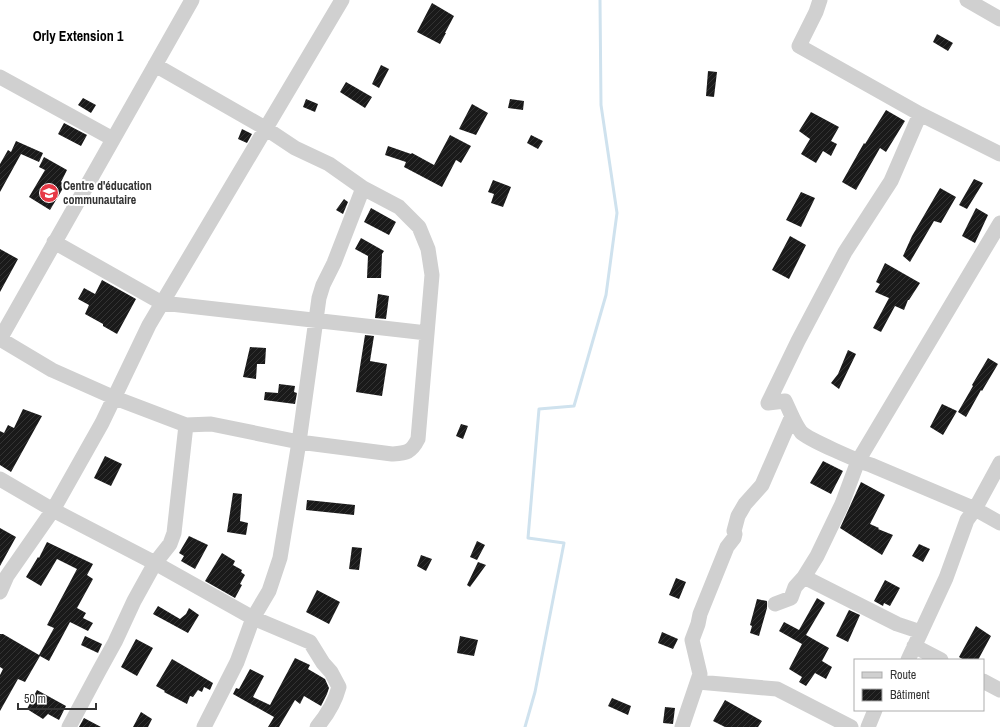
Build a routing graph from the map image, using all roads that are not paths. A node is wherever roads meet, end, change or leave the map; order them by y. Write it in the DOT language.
graph roads {
  1 [pos="192,0"];
  2 [pos="342,0"];
  3 [pos="820,0"];
  4 [pos="967,0"];
  5 [pos="1000,19"];
  6 [pos="155,65"];
  7 [pos="1,80"];
  8 [pos="920,114"];
  9 [pos="265,128"];
  10 [pos="113,139"];
  11 [pos="1000,154"];
  12 [pos="363,188"];
  13 [pos="1000,222"];
  14 [pos="54,242"];
  15 [pos="162,303"];
  16 [pos="315,320"];
  17 [pos="427,333"];
  18 [pos="0,339"];
  19 [pos="115,398"];
  20 [pos="792,416"];
  21 [pos="186,425"];
  22 [pos="299,442"];
  23 [pos="858,461"];
  24 [pos="1000,463"];
  25 [pos="0,479"];
  26 [pos="975,509"];
  27 [pos="53,510"];
  28 [pos="1000,523"];
  29 [pos="155,563"];
  30 [pos="804,577"];
  31 [pos="0,592"];
  32 [pos="776,604"];
  33 [pos="253,618"];
  34 [pos="921,632"];
  35 [pos="914,646"];
  36 [pos="908,659"];
  37 [pos="939,659"];
  38 [pos="698,682"];
  39 [pos="984,682"];
  40 [pos="1000,690"];
  41 [pos="875,711"];
  42 [pos="69,727"];
  43 [pos="204,727"];
  44 [pos="317,727"];
  45 [pos="682,727"];
  46 [pos="851,727"];
  47 [pos="868,727"];
  1 -- 6 [label="street"];
  2 -- 9 [label="street"];
  3 -- 8 [label="street"];
  4 -- 5 [label="street"];
  6 -- 9 [label="street"];
  6 -- 10 [label="street"];
  7 -- 10 [label="street"];
  8 -- 11 [label="street"];
  8 -- 20 [label="street"];
  9 -- 12 [label="street"];
  9 -- 15 [label="street"];
  10 -- 14 [label="street"];
  12 -- 16 [label="street"];
  12 -- 17 [label="street"];
  13 -- 23 [label="street"];
  14 -- 15 [label="street"];
  14 -- 18 [label="street"];
  15 -- 16 [label="street"];
  15 -- 19 [label="street"];
  16 -- 17 [label="street"];
  16 -- 22 [label="street"];
  17 -- 22 [label="street"];
  18 -- 19 [label="street"];
  19 -- 21 [label="street"];
  19 -- 27 [label="street"];
  20 -- 23 [label="street"];
  20 -- 38 [label="street"];
  21 -- 22 [label="street"];
  21 -- 29 [label="street"];
  22 -- 33 [label="street"];
  23 -- 26 [label="street"];
  23 -- 30 [label="street"];
  24 -- 26 [label="street"];
  25 -- 27 [label="street"];
  26 -- 28 [label="street"];
  26 -- 34 [label="street"];
  27 -- 29 [label="street"];
  27 -- 31 [label="street"];
  29 -- 33 [label="street"];
  29 -- 42 [label="street"];
  30 -- 32 [label="street"];
  30 -- 34 [label="street"];
  33 -- 43 [label="street"];
  33 -- 44 [label="street"];
  34 -- 35 [label="street"];
  35 -- 36 [label="street"];
  35 -- 37 [label="street"];
  38 -- 45 [label="street"];
  38 -- 46 [label="street"];
  39 -- 40 [label="street"];
  41 -- 47 [label="street"];
}
